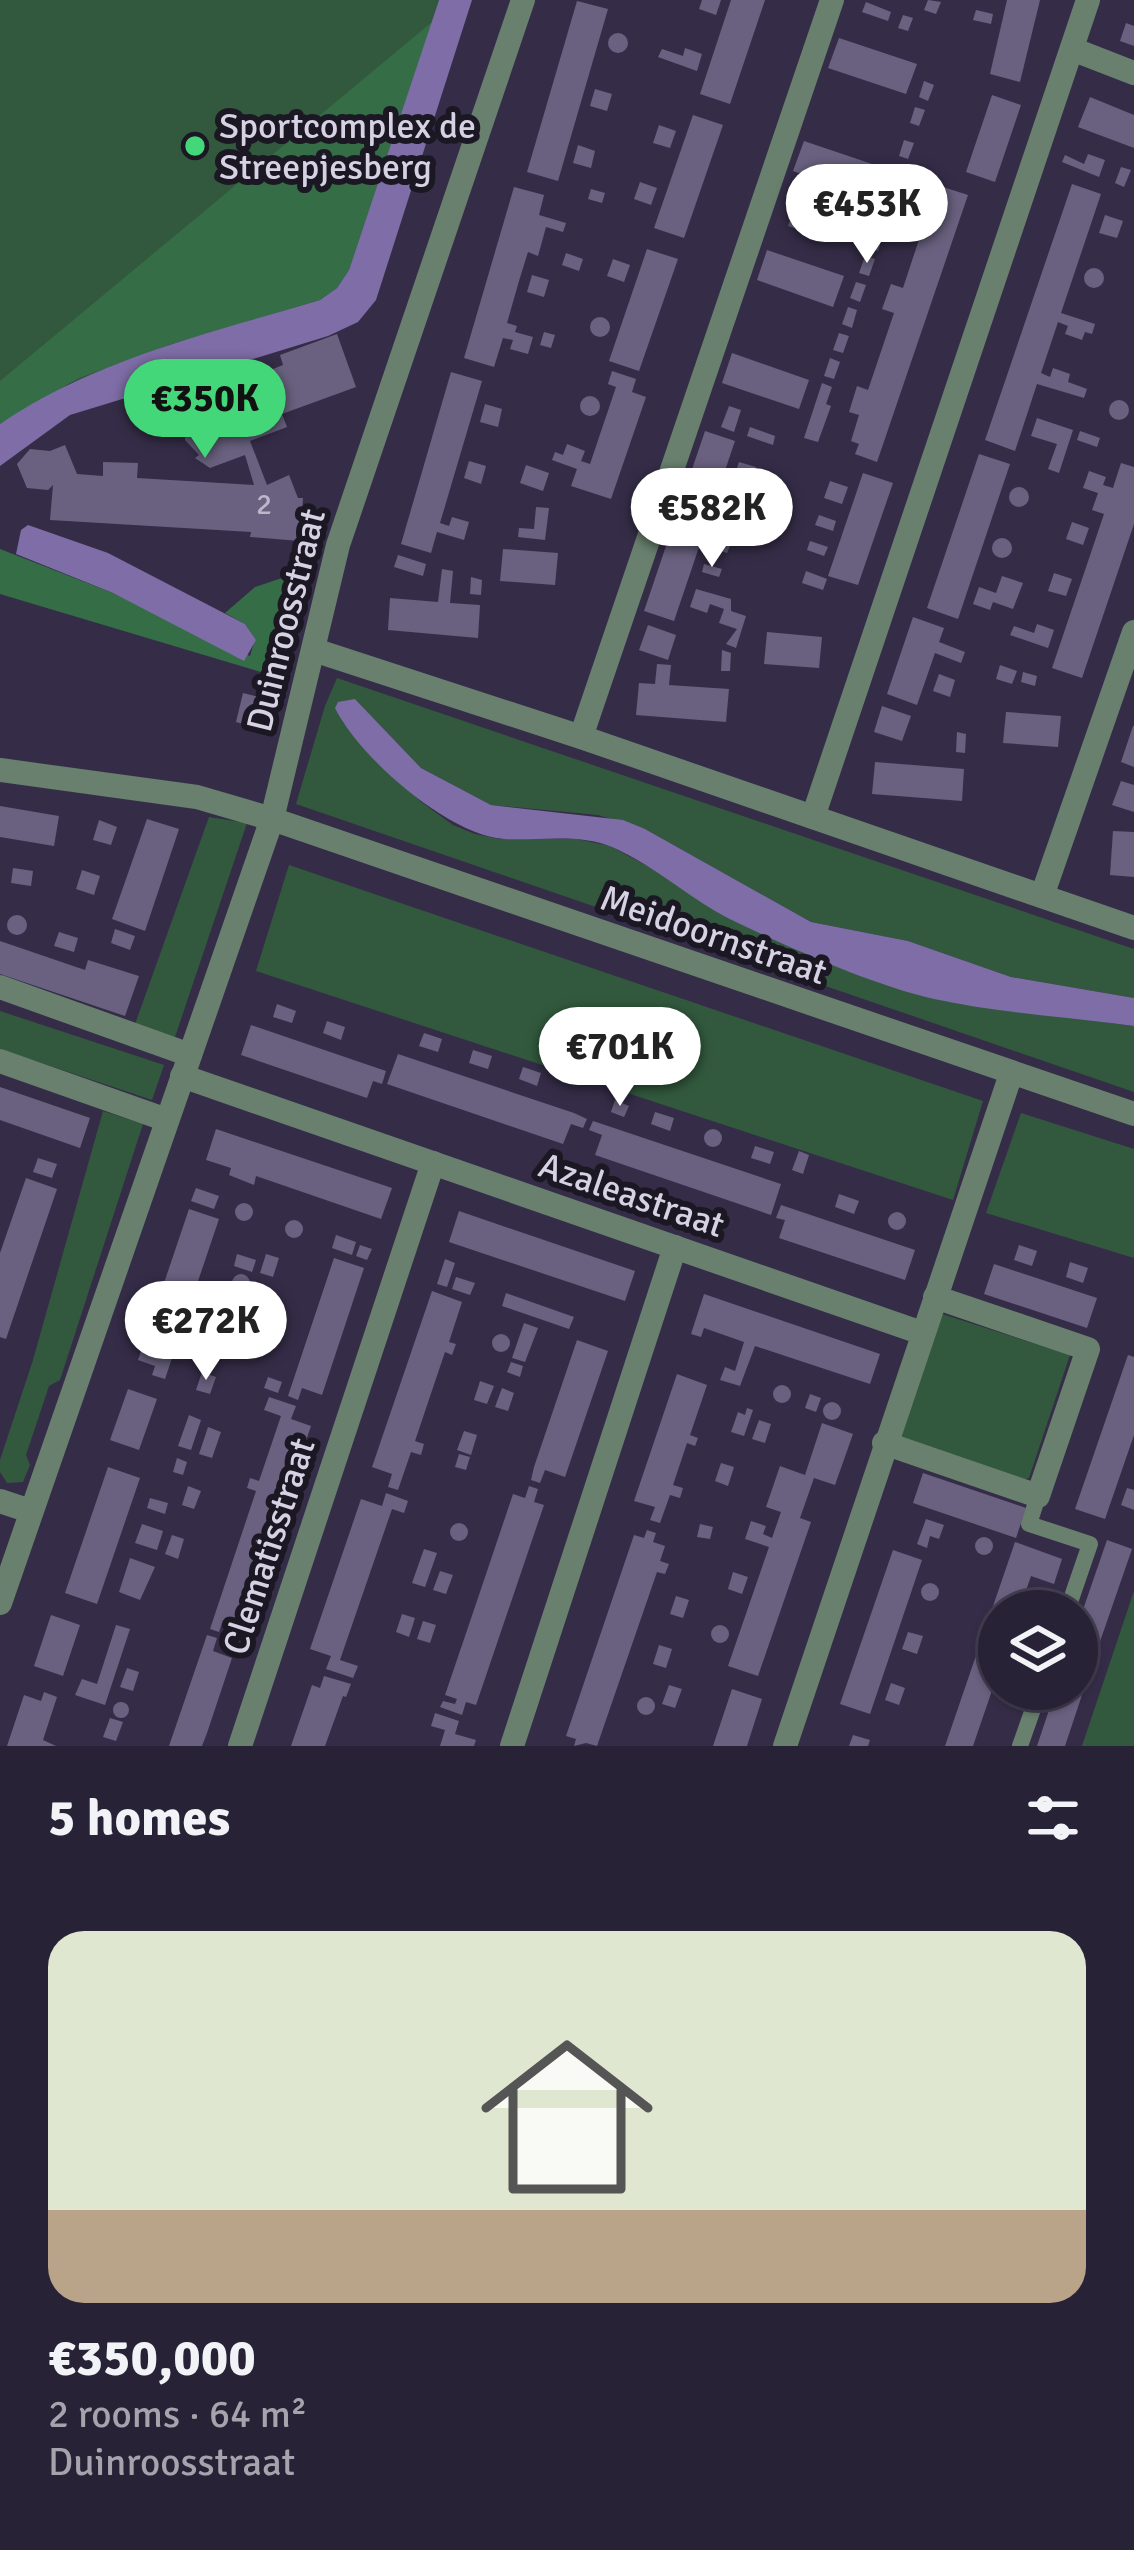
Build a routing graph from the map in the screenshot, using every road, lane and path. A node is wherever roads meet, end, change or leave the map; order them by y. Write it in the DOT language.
graph roads {
  1 [pos="523,0"];
  2 [pos="832,0"];
  3 [pos="1088,0"];
  4 [pos="1072,50"];
  5 [pos="1134,73"];
  6 [pos="1134,632"];
  7 [pos="314,650"];
  8 [pos="581,737"];
  9 [pos="0,770"];
  10 [pos="813,817"];
  11 [pos="272,819"];
  12 [pos="1042,896"];
  13 [pos="1134,928"];
  14 [pos="0,987"];
  15 [pos="0,1060"];
  16 [pos="186,1065"];
  17 [pos="1011,1074"];
  18 [pos="1134,1114"];
  19 [pos="166,1120"];
  20 [pos="433,1163"];
  21 [pos="675,1247"];
  22 [pos="934,1297"];
  23 [pos="922,1333"];
  24 [pos="884,1444"];
  25 [pos="1038,1496"];
  26 [pos="0,1501"];
  27 [pos="30,1511"];
  28 [pos="1074,1590"];
  29 [pos="0,1603"];
  30 [pos="1033,1710"];
  31 [pos="240,1746"];
  32 [pos="512,1746"];
  33 [pos="784,1746"];
  34 [pos="1021,1746"];
  1 -- 7 [label="street, Duinroosstraat"];
  2 -- 8 [label="street"];
  3 -- 4 [label="street"];
  4 -- 5 [label="street"];
  4 -- 10 [label="street"];
  6 -- 12 [label="street"];
  7 -- 8 [label="street"];
  7 -- 11 [label="street, Duinroosstraat"];
  8 -- 10 [label="street"];
  9 -- 11 [label="street, Meidoornstraat"];
  10 -- 12 [label="street"];
  11 -- 16 [label="street, Duinroosstraat"];
  11 -- 17 [label="street, Meidoornstraat"];
  12 -- 13 [label="street"];
  14 -- 16 [label="street"];
  15 -- 19 [label="street"];
  16 -- 19 [label="street, Duinroosstraat"];
  16 -- 20 [label="street, Azaleastraat"];
  17 -- 18 [label="street, Meidoornstraat"];
  17 -- 22 [label="street"];
  19 -- 27 [label="street, Duinroosstraat"];
  20 -- 21 [label="street, Azaleastraat"];
  20 -- 31 [label="street, Clematisstraat"];
  21 -- 23 [label="street, Azaleastraat"];
  21 -- 32 [label="street"];
  22 -- 23 [label="street"];
  22 -- 25 [label="street"];
  23 -- 24 [label="street"];
  24 -- 25 [label="street"];
  24 -- 33 [label="street"];
  25 -- 28 [label="lane"];
  26 -- 27 [label="street"];
  27 -- 29 [label="street, Duinroosstraat"];
  30 -- 34 [label="lane"];
}
